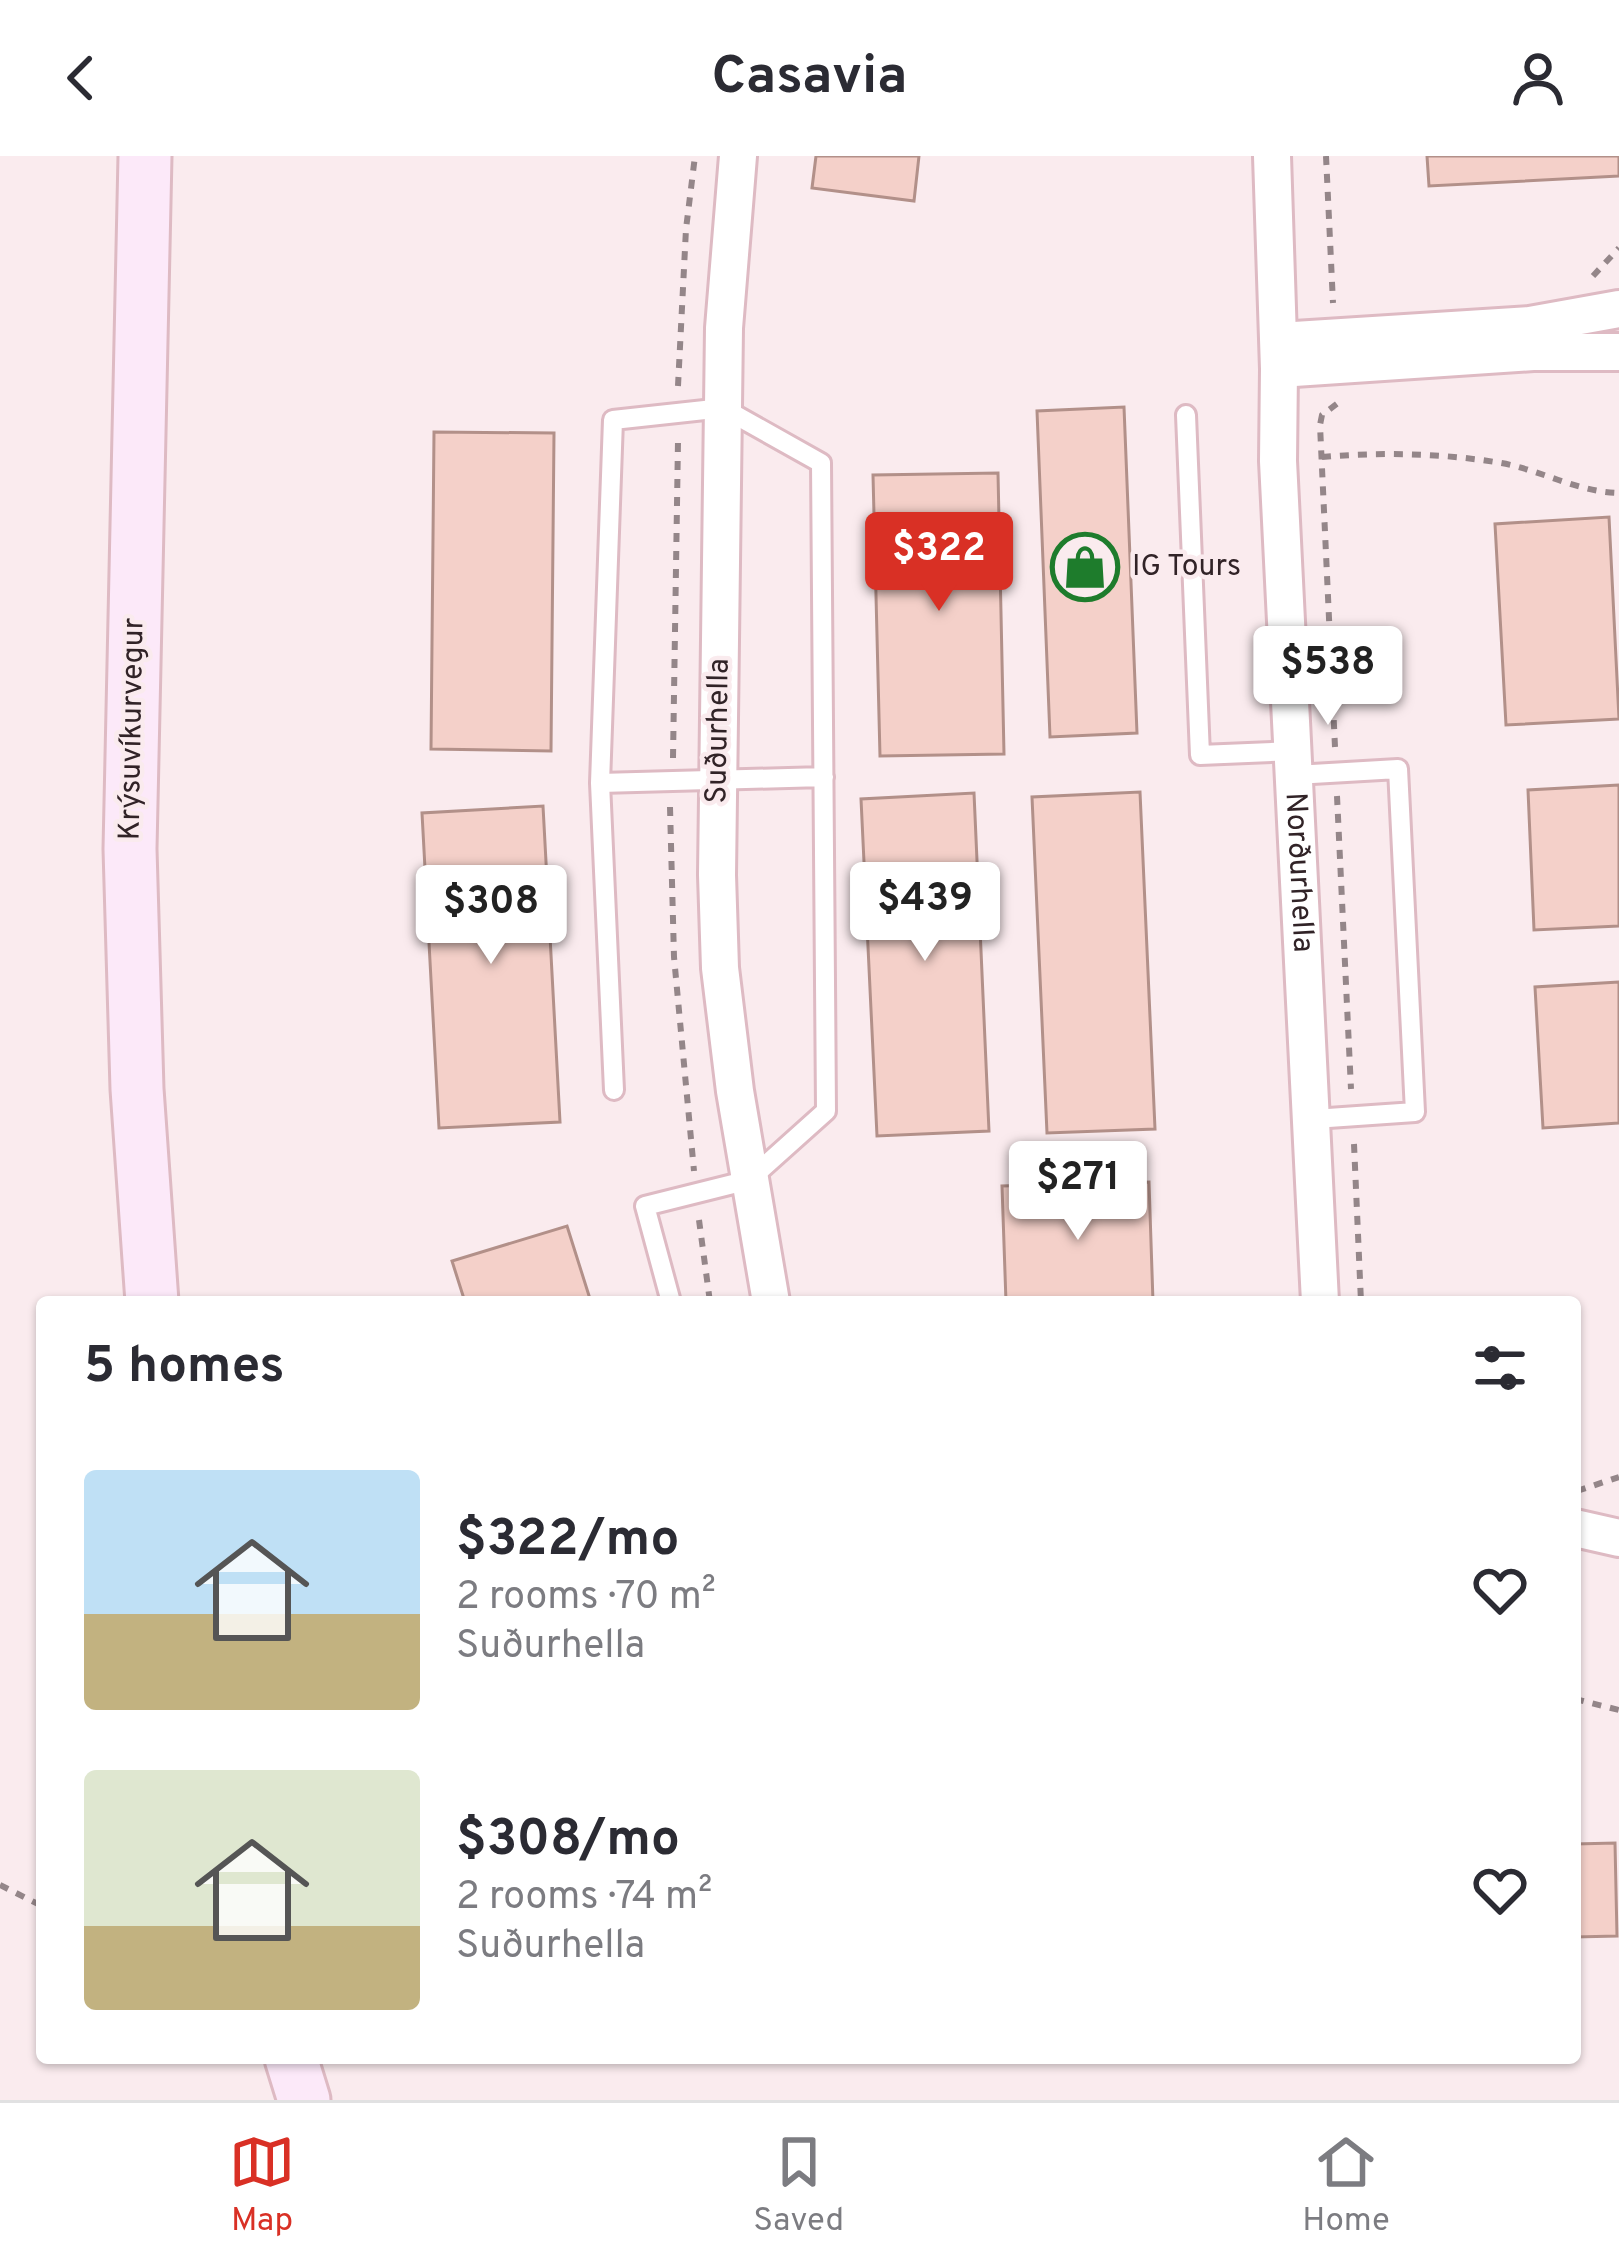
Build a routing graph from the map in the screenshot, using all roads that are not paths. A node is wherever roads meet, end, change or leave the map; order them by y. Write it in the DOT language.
graph roads {
  1 [pos="145,156"];
  2 [pos="738,156"];
  3 [pos="1272,156"];
  4 [pos="1619,309"];
  5 [pos="1619,352"];
  6 [pos="1279,355"];
  7 [pos="723,408"];
  8 [pos="1186,415"];
  9 [pos="1294,763"];
  10 [pos="824,777"];
  11 [pos="719,782"];
  12 [pos="600,783"];
  13 [pos="614,1090"];
  14 [pos="1314,1119"];
  15 [pos="749,1180"];
  16 [pos="152,1296"];
  17 [pos="669,1296"];
  18 [pos="770,1296"];
  19 [pos="1320,1296"];
  20 [pos="1619,1511"];
  21 [pos="1581,1517"];
  22 [pos="1581,1529"];
  23 [pos="1619,1538"];
  24 [pos="293,2064"];
  25 [pos="304,2100"];
  1 -- 16 [label="main road, Krýsuvíkurvegur"];
  2 -- 7 [label="street, Suðurhella"];
  3 -- 6 [label="street, Norðurhella"];
  4 -- 6 [label="street"];
  5 -- 6 [label="street"];
  6 -- 9 [label="street, Norðurhella"];
  7 -- 10 [label="lane"];
  7 -- 11 [label="street, Suðurhella"];
  7 -- 12 [label="lane"];
  8 -- 9 [label="lane"];
  9 -- 14 [label="street, Norðurhella"];
  9 -- 14 [label="lane"];
  10 -- 11 [label="lane"];
  10 -- 15 [label="lane"];
  11 -- 12 [label="lane"];
  11 -- 15 [label="street, Suðurhella"];
  12 -- 13 [label="lane"];
  14 -- 19 [label="street, Norðurhella"];
  15 -- 17 [label="lane"];
  15 -- 18 [label="street, Suðurhella"];
  20 -- 21 [label="street"];
  22 -- 23 [label="street"];
  24 -- 25 [label="main road"];
}
